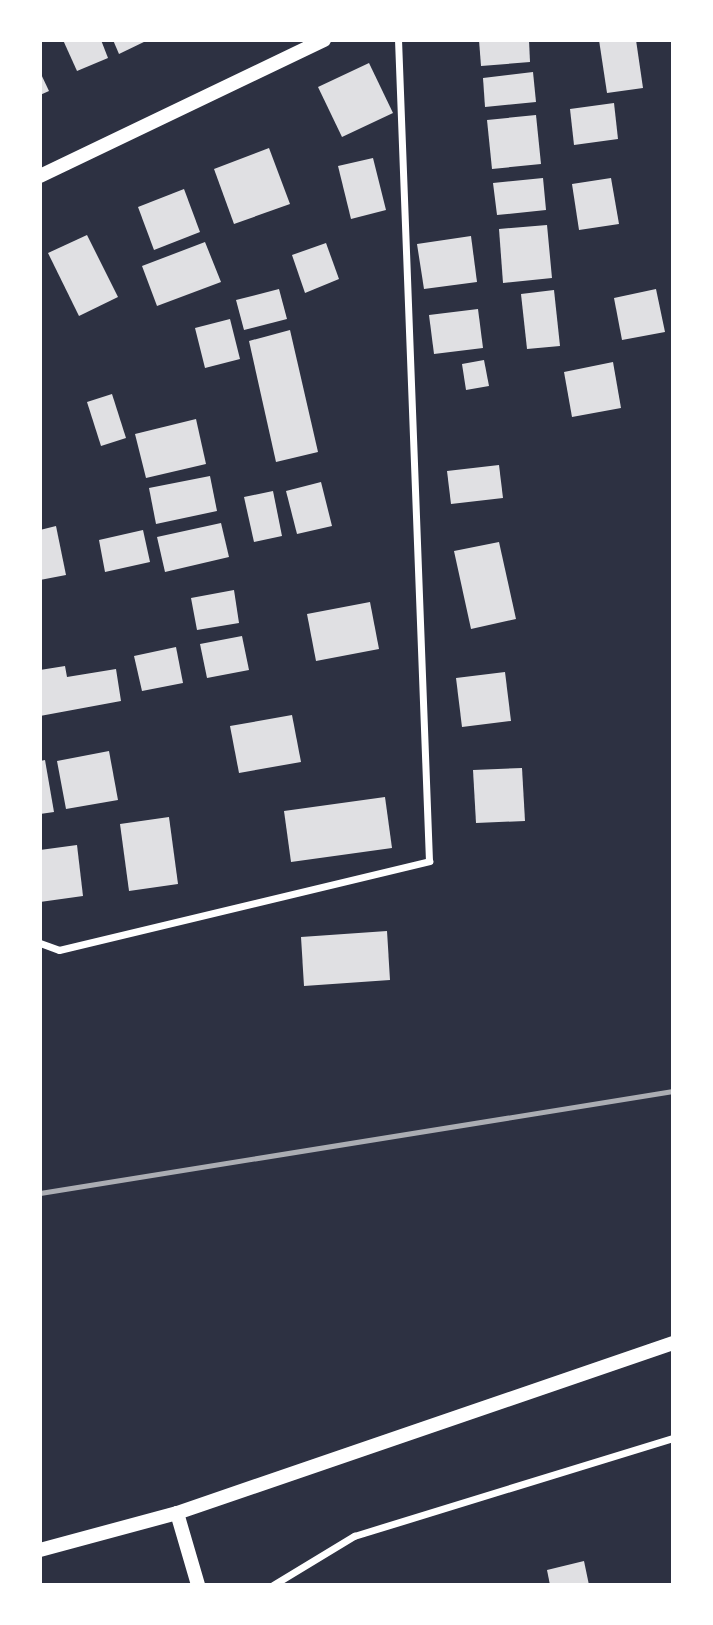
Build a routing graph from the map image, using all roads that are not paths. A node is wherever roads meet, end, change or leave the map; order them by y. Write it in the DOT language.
graph roads {
  1 [pos="324,40"];
  2 [pos="398,40"];
  3 [pos="40,176"];
  4 [pos="40,943"];
  5 [pos="673,1343"];
  6 [pos="673,1438"];
  7 [pos="177,1513"];
  8 [pos="40,1550"];
  9 [pos="198,1585"];
  10 [pos="273,1585"];
  1 -- 3 [label="main road"];
  2 -- 4 [label="street"];
  5 -- 7 [label="main road"];
  6 -- 10 [label="street"];
  7 -- 8 [label="main road"];
  7 -- 9 [label="main road"];
}
